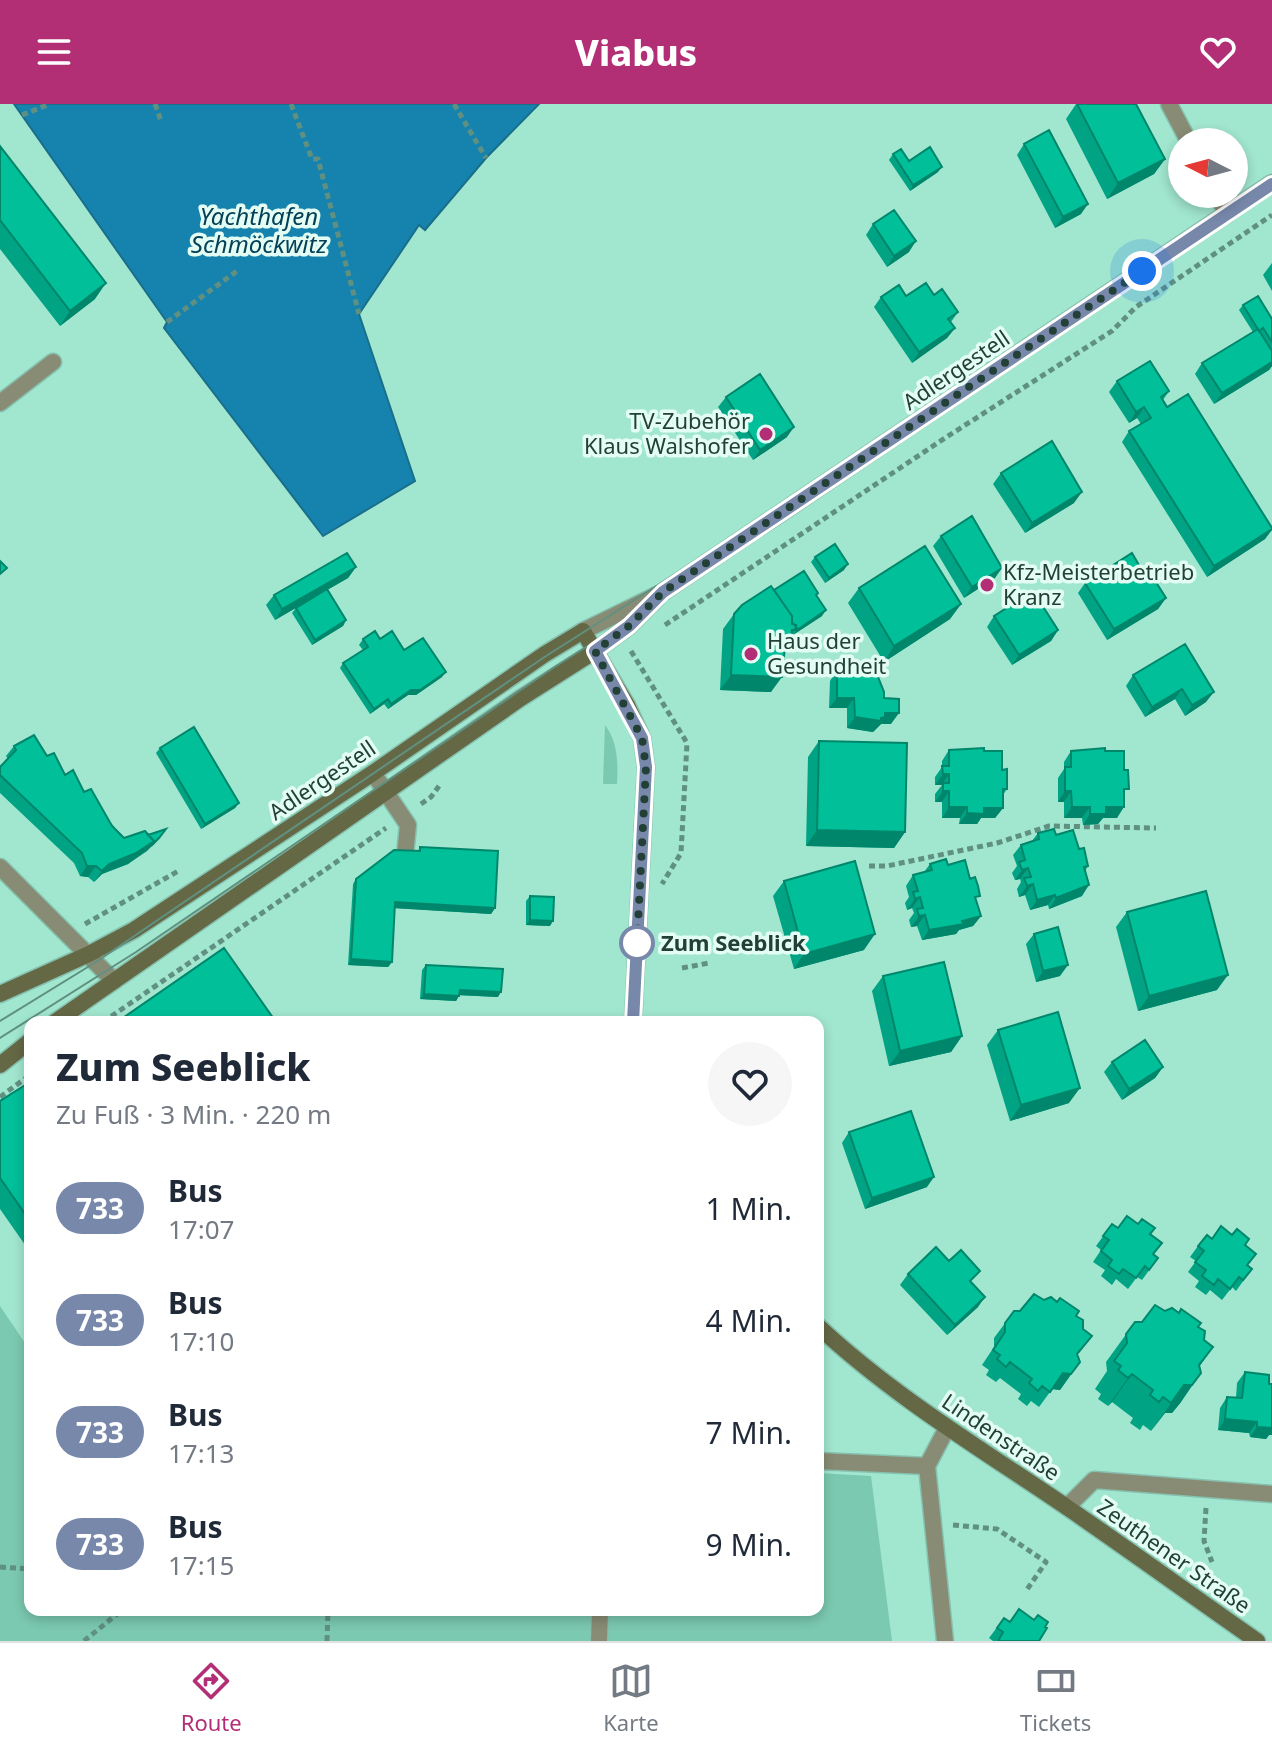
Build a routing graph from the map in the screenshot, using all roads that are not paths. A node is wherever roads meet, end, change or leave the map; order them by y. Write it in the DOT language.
graph roads {
  1 [pos="1169,104"];
  2 [pos="1182,128"];
  3 [pos="1272,183"];
  4 [pos="1224,208"];
  5 [pos="1227,214"];
  6 [pos="53,362"];
  7 [pos="0,403"];
  8 [pos="663,592"];
  9 [pos="583,631"];
  10 [pos="595,651"];
  11 [pos="373,773"];
  12 [pos="386,792"];
  13 [pos="405,855"];
  14 [pos="0,867"];
  15 [pos="89,954"];
  16 [pos="114,981"];
  17 [pos="0,994"];
  18 [pos="64,1016"];
  19 [pos="633,1016"];
  20 [pos="24,1046"];
  21 [pos="0,1065"];
  22 [pos="824,1331"];
  23 [pos="947,1428"];
  24 [pos="824,1461"];
  25 [pos="927,1466"];
  26 [pos="1272,1494"];
  27 [pos="1067,1507"];
  28 [pos="600,1616"];
  29 [pos="599,1641"];
  30 [pos="945,1641"];
  31 [pos="1257,1641"];
  1 -- 2 [label="street"];
  3 -- 5 [label="street, Adlergestell"];
  4 -- 5 [label="street"];
  5 -- 8 [label="street, Adlergestell"];
  6 -- 7 [label="street"];
  8 -- 9 [label="street, Adlergestell"];
  8 -- 10 [label="street, Adlergestell"];
  9 -- 10 [label="main road"];
  9 -- 11 [label="main road, Adlergestell"];
  10 -- 12 [label="main road, Adlergestell"];
  10 -- 19 [label="main road"];
  11 -- 12 [label="street"];
  11 -- 15 [label="main road, Adlergestell"];
  12 -- 13 [label="street"];
  12 -- 16 [label="main road, Adlergestell"];
  14 -- 15 [label="street"];
  15 -- 16 [label="street"];
  15 -- 17 [label="main road, Adlergestell"];
  16 -- 18 [label="main road, Adlergestell"];
  20 -- 21 [label="main road"];
  22 -- 23 [label="main road, Lindenstraße"];
  23 -- 25 [label="street"];
  23 -- 27 [label="main road, Lindenstraße"];
  24 -- 25 [label="street"];
  25 -- 30 [label="street"];
  26 -- 27 [label="street, Lindenstraße"];
  27 -- 31 [label="main road, Zeuthener Straße"];
  28 -- 29 [label="street"];
}
